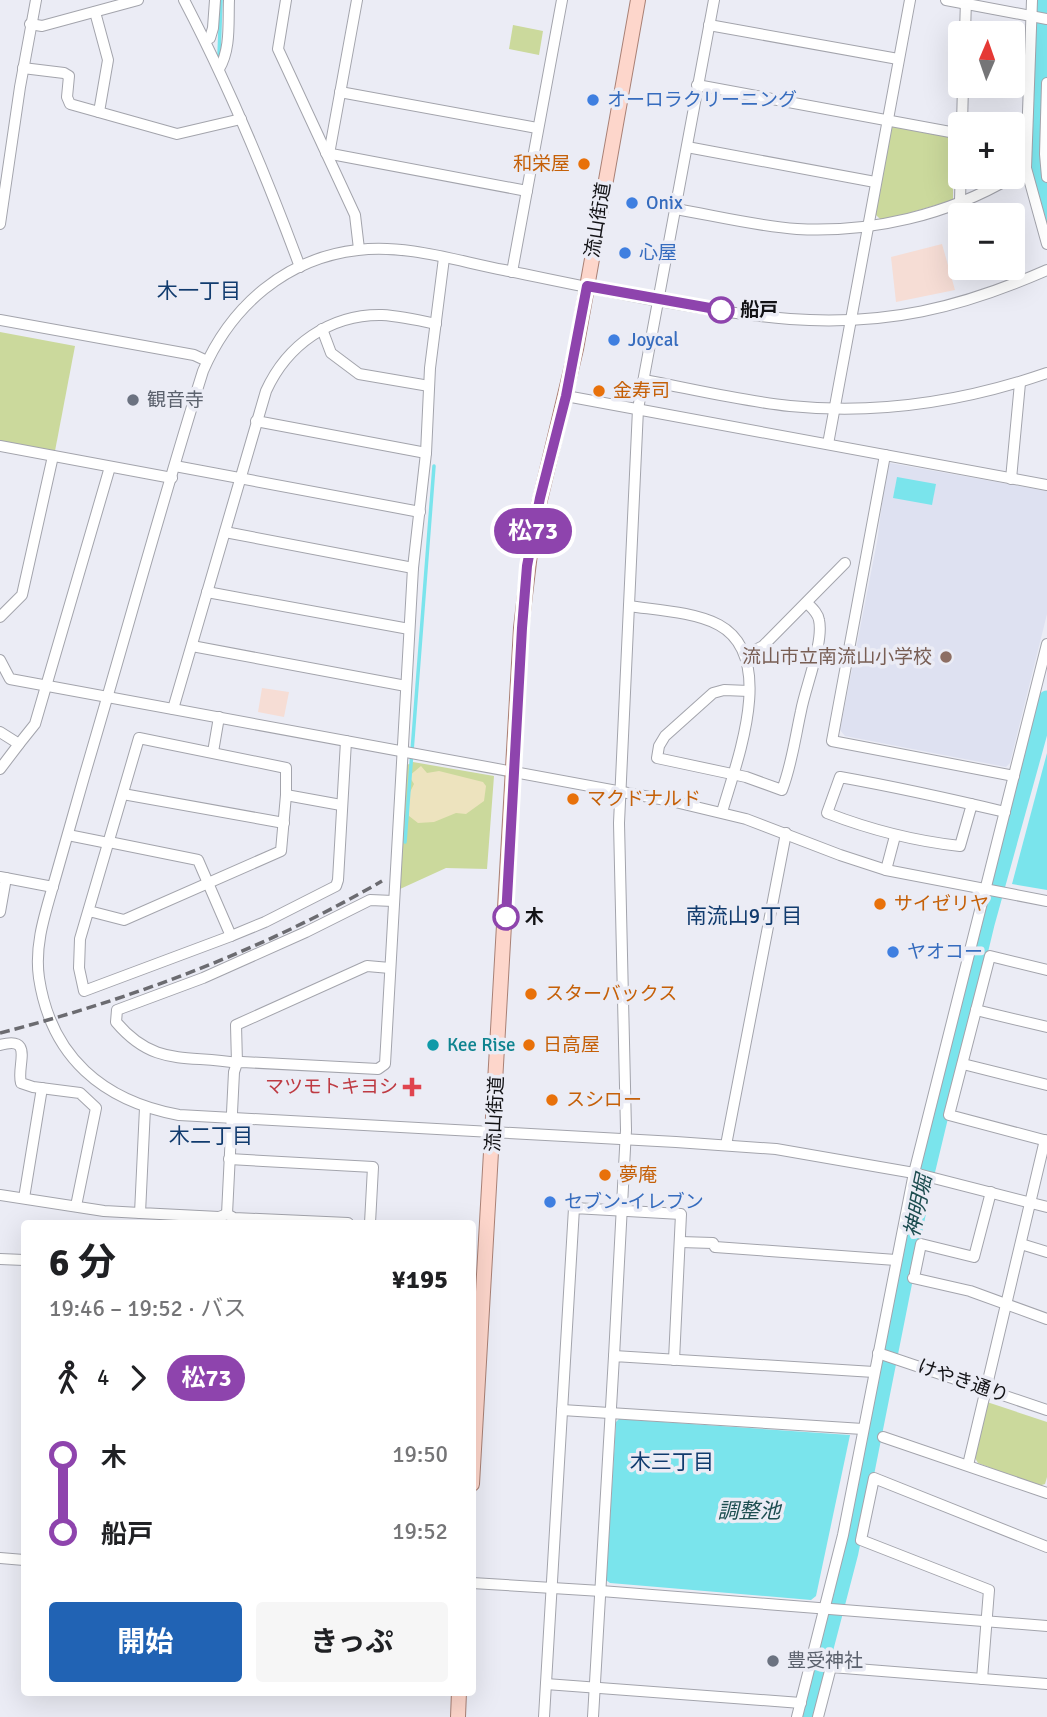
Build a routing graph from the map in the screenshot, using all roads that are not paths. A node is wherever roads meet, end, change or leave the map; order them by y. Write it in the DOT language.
graph roads {
  1 [pos="36,0"];
  2 [pos="138,0"];
  3 [pos="184,0"];
  4 [pos="215,0"];
  5 [pos="229,0"];
  6 [pos="286,0"];
  7 [pos="357,0"];
  8 [pos="562,0"];
  9 [pos="638,0"];
  10 [pos="714,0"];
  11 [pos="910,0"];
  12 [pos="946,0"];
  13 [pos="1031,0"];
  14 [pos="966,2"];
  15 [pos="95,12"];
  16 [pos="1040,18"];
  17 [pos="965,21"];
  18 [pos="30,24"];
  19 [pos="709,25"];
  20 [pos="205,40"];
  21 [pos="898,59"];
  22 [pos="23,68"];
  23 [pos="219,69"];
  24 [pos="1047,83"];
  25 [pos="697,85"];
  26 [pos="340,92"];
  27 [pos="99,112"];
  28 [pos="241,119"];
  29 [pos="886,121"];
  30 [pos="537,128"];
  31 [pos="948,132"];
  32 [pos="687,147"];
  33 [pos="328,153"];
  34 [pos="1046,153"];
  35 [pos="1026,168"];
  36 [pos="1047,177"];
  37 [pos="875,182"];
  38 [pos="960,189"];
  39 [pos="986,189"];
  40 [pos="527,191"];
  41 [pos="960,202"];
  42 [pos="676,209"];
  43 [pos="0,224"];
  44 [pos="867,226"];
  45 [pos="1047,244"];
  46 [pos="359,249"];
  47 [pos="444,258"];
  48 [pos="300,267"];
  49 [pos="1047,270"];
  50 [pos="512,272"];
  51 [pos="587,286"];
  52 [pos="658,300"];
  53 [pos="0,320"];
  54 [pos="849,320"];
  55 [pos="436,324"];
  56 [pos="322,329"];
  57 [pos="207,361"];
  58 [pos="1047,373"];
  59 [pos="644,380"];
  60 [pos="1020,383"];
  61 [pos="429,386"];
  62 [pos="566,396"];
  63 [pos="833,409"];
  64 [pos="638,410"];
  65 [pos="256,421"];
  66 [pos="828,444"];
  67 [pos="0,446"];
  68 [pos="426,453"];
  69 [pos="885,455"];
  70 [pos="53,456"];
  71 [pos="175,466"];
  72 [pos="110,467"];
  73 [pos="172,478"];
  74 [pos="241,479"];
  75 [pos="1011,479"];
  76 [pos="1047,485"];
  77 [pos="420,512"];
  78 [pos="225,532"];
  79 [pos="845,563"];
  80 [pos="413,568"];
  81 [pos="207,592"];
  82 [pos="807,603"];
  83 [pos="629,606"];
  84 [pos="0,617"];
  85 [pos="409,629"];
  86 [pos="1047,644"];
  87 [pos="192,646"];
  88 [pos="744,655"];
  89 [pos="0,660"];
  90 [pos="46,685"];
  91 [pos="406,686"];
  92 [pos="749,691"];
  93 [pos="108,696"];
  94 [pos="173,709"];
  95 [pos="219,717"];
  96 [pos="0,732"];
  97 [pos="346,741"];
  98 [pos="19,744"];
  99 [pos="402,751"];
  100 [pos="213,752"];
  101 [pos="0,769"];
  102 [pos="515,772"];
  103 [pos="732,774"];
  104 [pos="1014,776"];
  105 [pos="621,792"];
  106 [pos="122,794"];
  107 [pos="286,795"];
  108 [pos="972,804"];
  109 [pos="341,805"];
  110 [pos="722,812"];
  111 [pos="1005,812"];
  112 [pos="284,823"];
  113 [pos="786,834"];
  114 [pos="68,835"];
  115 [pos="895,836"];
  116 [pos="109,843"];
  117 [pos="886,870"];
  118 [pos="3,877"];
  119 [pos="207,884"];
  120 [pos="53,887"];
  121 [pos="993,891"];
  122 [pos="393,901"];
  123 [pos="1047,901"];
  124 [pos="89,911"];
  125 [pos="0,912"];
  126 [pos="231,936"];
  127 [pos="390,968"];
  128 [pos="1047,970"];
  129 [pos="976,1010"];
  130 [pos="1047,1027"];
  131 [pos="0,1045"];
  132 [pos="237,1063"];
  133 [pos="963,1064"];
  134 [pos="1047,1085"];
  135 [pos="42,1088"];
  136 [pos="145,1108"];
  137 [pos="230,1118"];
  138 [pos="494,1133"];
  139 [pos="626,1139"];
  140 [pos="1046,1140"];
  141 [pos="726,1145"];
  142 [pos="229,1159"];
  143 [pos="921,1174"];
  144 [pos="991,1192"];
  145 [pos="0,1195"];
  146 [pos="23,1198"];
  147 [pos="1030,1203"];
  148 [pos="76,1206"];
  149 [pos="1047,1207"];
  150 [pos="104,1211"];
  151 [pos="623,1211"];
  152 [pos="140,1213"];
  153 [pos="227,1214"];
  154 [pos="103,1220"];
  155 [pos="258,1220"];
  156 [pos="370,1220"];
  157 [pos="680,1242"];
  158 [pos="1021,1244"];
  159 [pos="1047,1252"];
  160 [pos="0,1259"];
  161 [pos="21,1260"];
  162 [pos="896,1260"];
  163 [pos="1006,1305"];
  164 [pos="1047,1319"];
  165 [pos="880,1354"];
  166 [pos="614,1356"];
  167 [pos="674,1360"];
  168 [pos="874,1373"];
  169 [pos="985,1388"];
  170 [pos="562,1410"];
  171 [pos="1047,1410"];
  172 [pos="611,1413"];
  173 [pos="476,1420"];
  174 [pos="863,1429"];
  175 [pos="883,1437"];
  176 [pos="968,1465"];
  177 [pos="1047,1493"];
  178 [pos="1047,1547"];
  179 [pos="0,1558"];
  180 [pos="21,1560"];
  181 [pos="476,1583"];
  182 [pos="551,1588"];
  183 [pos="601,1591"];
  184 [pos="826,1609"];
  185 [pos="987,1622"];
  186 [pos="1047,1626"];
  187 [pos="982,1679"];
  188 [pos="546,1684"];
  189 [pos="1047,1684"];
  190 [pos="595,1688"];
  191 [pos="459,1696"];
  192 [pos="801,1703"];
  193 [pos="458,1717"];
  194 [pos="544,1717"];
  195 [pos="593,1717"];
  196 [pos="797,1717"];
  197 [pos="818,1717"];
  1 -- 18 [label="street"];
  2 -- 15 [label="street"];
  3 -- 20 [label="street"];
  4 -- 20 [label="street"];
  5 -- 23 [label="street"];
  6 -- 33 [label="street"];
  7 -- 26 [label="street"];
  8 -- 30 [label="street"];
  9 -- 51 [label="main road, 流山街道"];
  10 -- 19 [label="street"];
  11 -- 21 [label="street"];
  12 -- 14 [label="street"];
  13 -- 16 [label="street"];
  14 -- 16 [label="street"];
  14 -- 17 [label="street"];
  15 -- 18 [label="street"];
  15 -- 27 [label="street"];
  16 -- 35 [label="street"];
  18 -- 22 [label="street"];
  19 -- 21 [label="street"];
  19 -- 25 [label="street"];
  20 -- 23 [label="street"];
  21 -- 29 [label="street"];
  22 -- 27 [label="street"];
  22 -- 43 [label="street"];
  23 -- 28 [label="street"];
  24 -- 34 [label="street"];
  25 -- 29 [label="street"];
  25 -- 32 [label="street"];
  26 -- 30 [label="street"];
  26 -- 33 [label="street"];
  27 -- 28 [label="street"];
  28 -- 48 [label="street"];
  29 -- 31 [label="street"];
  29 -- 37 [label="street"];
  30 -- 40 [label="street"];
  32 -- 37 [label="street"];
  32 -- 42 [label="street"];
  33 -- 40 [label="street"];
  33 -- 46 [label="street"];
  34 -- 35 [label="street"];
  34 -- 36 [label="street"];
  35 -- 45 [label="street"];
  37 -- 44 [label="street"];
  38 -- 41 [label="street"];
  39 -- 41 [label="street"];
  40 -- 50 [label="street"];
  41 -- 44 [label="street"];
  42 -- 44 [label="street"];
  42 -- 52 [label="street"];
  44 -- 54 [label="street"];
  46 -- 47 [label="street"];
  46 -- 48 [label="street"];
  47 -- 50 [label="street"];
  47 -- 55 [label="street"];
  48 -- 57 [label="street"];
  49 -- 54 [label="street"];
  50 -- 51 [label="street"];
  51 -- 52 [label="street"];
  51 -- 62 [label="main road, 流山街道"];
  52 -- 54 [label="street"];
  52 -- 59 [label="street"];
  53 -- 57 [label="street"];
  54 -- 63 [label="street"];
  55 -- 56 [label="street"];
  55 -- 61 [label="street"];
  56 -- 61 [label="street"];
  56 -- 65 [label="street"];
  57 -- 71 [label="street"];
  58 -- 60 [label="street"];
  59 -- 63 [label="street"];
  59 -- 64 [label="street"];
  60 -- 63 [label="street"];
  60 -- 75 [label="street"];
  61 -- 68 [label="street"];
  62 -- 64 [label="street"];
  62 -- 102 [label="main road, 流山街道"];
  63 -- 66 [label="street"];
  64 -- 66 [label="street"];
  64 -- 83 [label="street"];
  65 -- 68 [label="street"];
  65 -- 74 [label="street"];
  66 -- 69 [label="street"];
  67 -- 70 [label="street"];
  68 -- 77 [label="street"];
  69 -- 75 [label="street"];
  69 -- 104 [label="street"];
  70 -- 72 [label="street"];
  70 -- 84 [label="street"];
  71 -- 73 [label="street"];
  71 -- 74 [label="street"];
  72 -- 73 [label="street"];
  72 -- 90 [label="street"];
  73 -- 93 [label="street"];
  74 -- 77 [label="street"];
  74 -- 78 [label="street"];
  75 -- 76 [label="street"];
  77 -- 80 [label="street"];
  78 -- 80 [label="street"];
  78 -- 81 [label="street"];
  79 -- 82 [label="street"];
  80 -- 85 [label="street"];
  81 -- 85 [label="street"];
  81 -- 87 [label="street"];
  82 -- 88 [label="street"];
  82 -- 103 [label="street"];
  83 -- 88 [label="street"];
  83 -- 105 [label="street"];
  85 -- 91 [label="street"];
  86 -- 104 [label="street"];
  87 -- 91 [label="street"];
  87 -- 94 [label="street"];
  88 -- 92 [label="street"];
  89 -- 90 [label="street"];
  90 -- 93 [label="street"];
  90 -- 98 [label="street"];
  91 -- 99 [label="street"];
  92 -- 103 [label="street"];
  92 -- 103 [label="street"];
  93 -- 94 [label="street"];
  93 -- 114 [label="street"];
  94 -- 95 [label="street"];
  95 -- 97 [label="street"];
  95 -- 100 [label="street"];
  96 -- 98 [label="street"];
  97 -- 99 [label="street"];
  97 -- 109 [label="street"];
  98 -- 101 [label="street"];
  99 -- 102 [label="street"];
  99 -- 122 [label="street"];
  100 -- 106 [label="street"];
  100 -- 107 [label="street"];
  102 -- 105 [label="street"];
  102 -- 138 [label="main road, 流山街道"];
  103 -- 110 [label="street"];
  104 -- 111 [label="street"];
  105 -- 110 [label="street"];
  105 -- 139 [label="street"];
  106 -- 112 [label="street"];
  106 -- 116 [label="street"];
  107 -- 109 [label="street"];
  107 -- 112 [label="street"];
  108 -- 111 [label="street"];
  108 -- 115 [label="street"];
  108 -- 115 [label="street"];
  109 -- 126 [label="street"];
  110 -- 113 [label="street"];
  111 -- 121 [label="street"];
  112 -- 119 [label="street"];
  113 -- 117 [label="street"];
  113 -- 141 [label="street"];
  114 -- 116 [label="street"];
  114 -- 120 [label="street"];
  115 -- 117 [label="street"];
  116 -- 119 [label="street"];
  116 -- 124 [label="street"];
  117 -- 121 [label="street"];
  118 -- 120 [label="street"];
  118 -- 125 [label="street"];
  119 -- 124 [label="street"];
  119 -- 126 [label="street"];
  120 -- 136 [label="street"];
  121 -- 123 [label="street"];
  121 -- 143 [label="street"];
  122 -- 127 [label="street"];
  122 -- 132 [label="street"];
  124 -- 126 [label="street"];
  127 -- 132 [label="street"];
  127 -- 132 [label="street"];
  128 -- 129 [label="street"];
  129 -- 130 [label="street"];
  129 -- 133 [label="street"];
  131 -- 135 [label="street"];
  132 -- 137 [label="street"];
  133 -- 134 [label="street"];
  133 -- 140 [label="street"];
  135 -- 146 [label="street"];
  135 -- 148 [label="street"];
  136 -- 137 [label="street"];
  136 -- 152 [label="street"];
  137 -- 138 [label="street"];
  137 -- 142 [label="street"];
  138 -- 139 [label="street"];
  138 -- 173 [label="main road, 流山街道"];
  139 -- 141 [label="street"];
  139 -- 151 [label="street"];
  140 -- 147 [label="street"];
  141 -- 143 [label="street"];
  142 -- 153 [label="street"];
  142 -- 156 [label="street"];
  143 -- 144 [label="street"];
  143 -- 162 [label="street"];
  144 -- 147 [label="street"];
  144 -- 163 [label="street"];
  145 -- 146 [label="street"];
  146 -- 148 [label="street"];
  147 -- 149 [label="street"];
  147 -- 158 [label="street"];
  148 -- 150 [label="street"];
  150 -- 152 [label="street"];
  150 -- 154 [label="street"];
  151 -- 157 [label="street"];
  151 -- 166 [label="street"];
  151 -- 170 [label="street"];
  152 -- 153 [label="street"];
  153 -- 155 [label="street"];
  157 -- 162 [label="street"];
  157 -- 167 [label="street"];
  158 -- 159 [label="street"];
  158 -- 163 [label="street"];
  160 -- 161 [label="street"];
  162 -- 165 [label="street"];
  163 -- 164 [label="street"];
  163 -- 169 [label="street"];
  165 -- 168 [label="street"];
  165 -- 169 [label="street, けやき通り"];
  166 -- 167 [label="street"];
  166 -- 172 [label="street"];
  167 -- 168 [label="street"];
  168 -- 174 [label="street"];
  169 -- 171 [label="street, けやき通り"];
  169 -- 176 [label="street"];
  170 -- 172 [label="street"];
  170 -- 182 [label="street"];
  172 -- 174 [label="street"];
  172 -- 183 [label="street"];
  174 -- 184 [label="street"];
  175 -- 176 [label="street"];
  176 -- 177 [label="street"];
  178 -- 185 [label="street"];
  179 -- 180 [label="street"];
  181 -- 182 [label="street"];
  182 -- 183 [label="street"];
  182 -- 188 [label="street"];
  183 -- 184 [label="street"];
  183 -- 190 [label="street"];
  184 -- 185 [label="street"];
  184 -- 192 [label="street"];
  185 -- 186 [label="street"];
  185 -- 187 [label="street"];
  187 -- 189 [label="street"];
  187 -- 197 [label="street"];
  188 -- 190 [label="street"];
  188 -- 194 [label="street"];
  190 -- 192 [label="street"];
  190 -- 195 [label="street"];
  191 -- 193 [label="main road"];
  192 -- 196 [label="street"];
}
